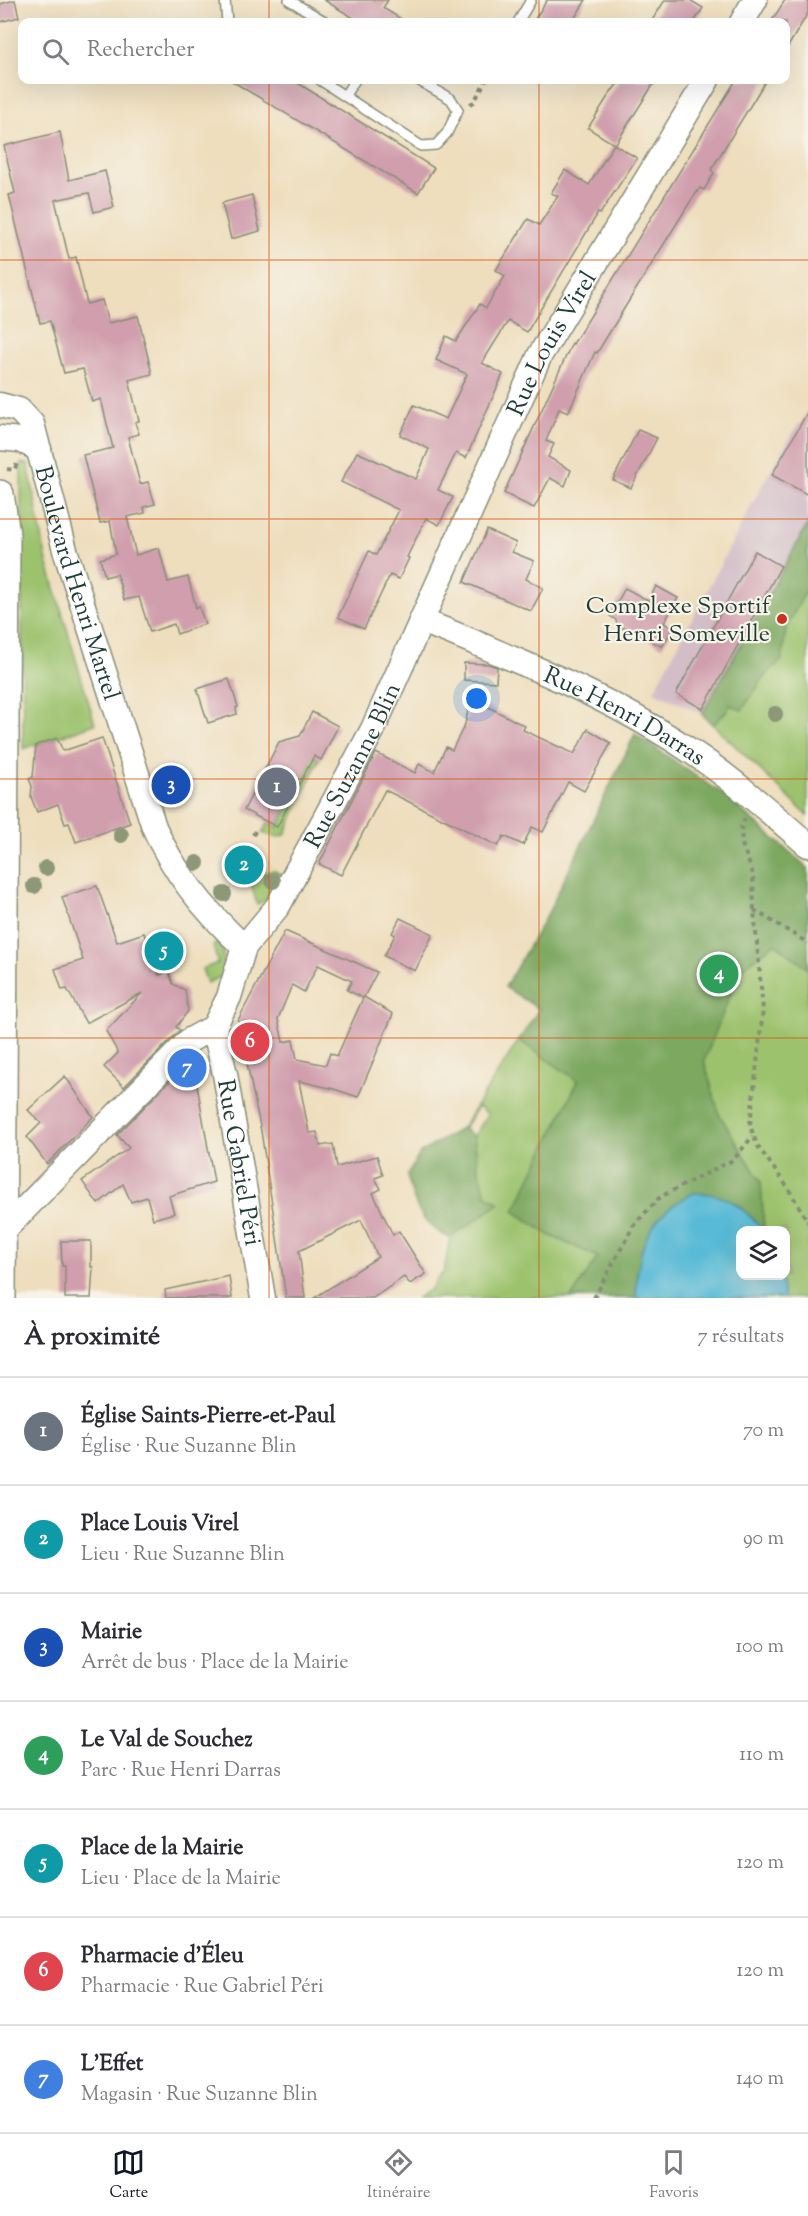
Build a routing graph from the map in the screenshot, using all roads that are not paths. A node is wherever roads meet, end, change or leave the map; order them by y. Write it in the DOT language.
graph roads {
  1 [pos="225,0"];
  2 [pos="289,0"];
  3 [pos="531,0"];
  4 [pos="755,0"];
  5 [pos="227,18"];
  6 [pos="319,18"];
  7 [pos="520,18"];
  8 [pos="744,18"];
  9 [pos="327,84"];
  10 [pos="353,84"];
  11 [pos="425,84"];
  12 [pos="705,84"];
  13 [pos="345,95"];
  14 [pos="0,405"];
  15 [pos="0,438"];
  16 [pos="39,448"];
  17 [pos="0,494"];
  18 [pos="421,621"];
  19 [pos="808,845"];
  20 [pos="244,947"];
  21 [pos="218,1018"];
  22 [pos="1,1233"];
  23 [pos="2,1298"];
  24 [pos="263,1298"];
  1 -- 5 [label="lane"];
  2 -- 6 [label="lane"];
  3 -- 7 [label="lane"];
  4 -- 8 [label="street"];
  9 -- 13 [label="lane"];
  10 -- 13 [label="lane"];
  11 -- 13 [label="lane"];
  12 -- 18 [label="street, Rue Louis Virel"];
  14 -- 16 [label="street, Boulevard Henri Martel"];
  15 -- 16 [label="street, Boulevard Henri Martel"];
  16 -- 20 [label="street, Boulevard Henri Martel"];
  17 -- 22 [label="main road"];
  18 -- 19 [label="street, Rue Henri Darras"];
  18 -- 20 [label="street, Rue Suzanne Blin"];
  20 -- 21 [label="street"];
  21 -- 22 [label="street"];
  21 -- 24 [label="street, Rue Gabriel Péri"];
  22 -- 23 [label="main road"];
}
